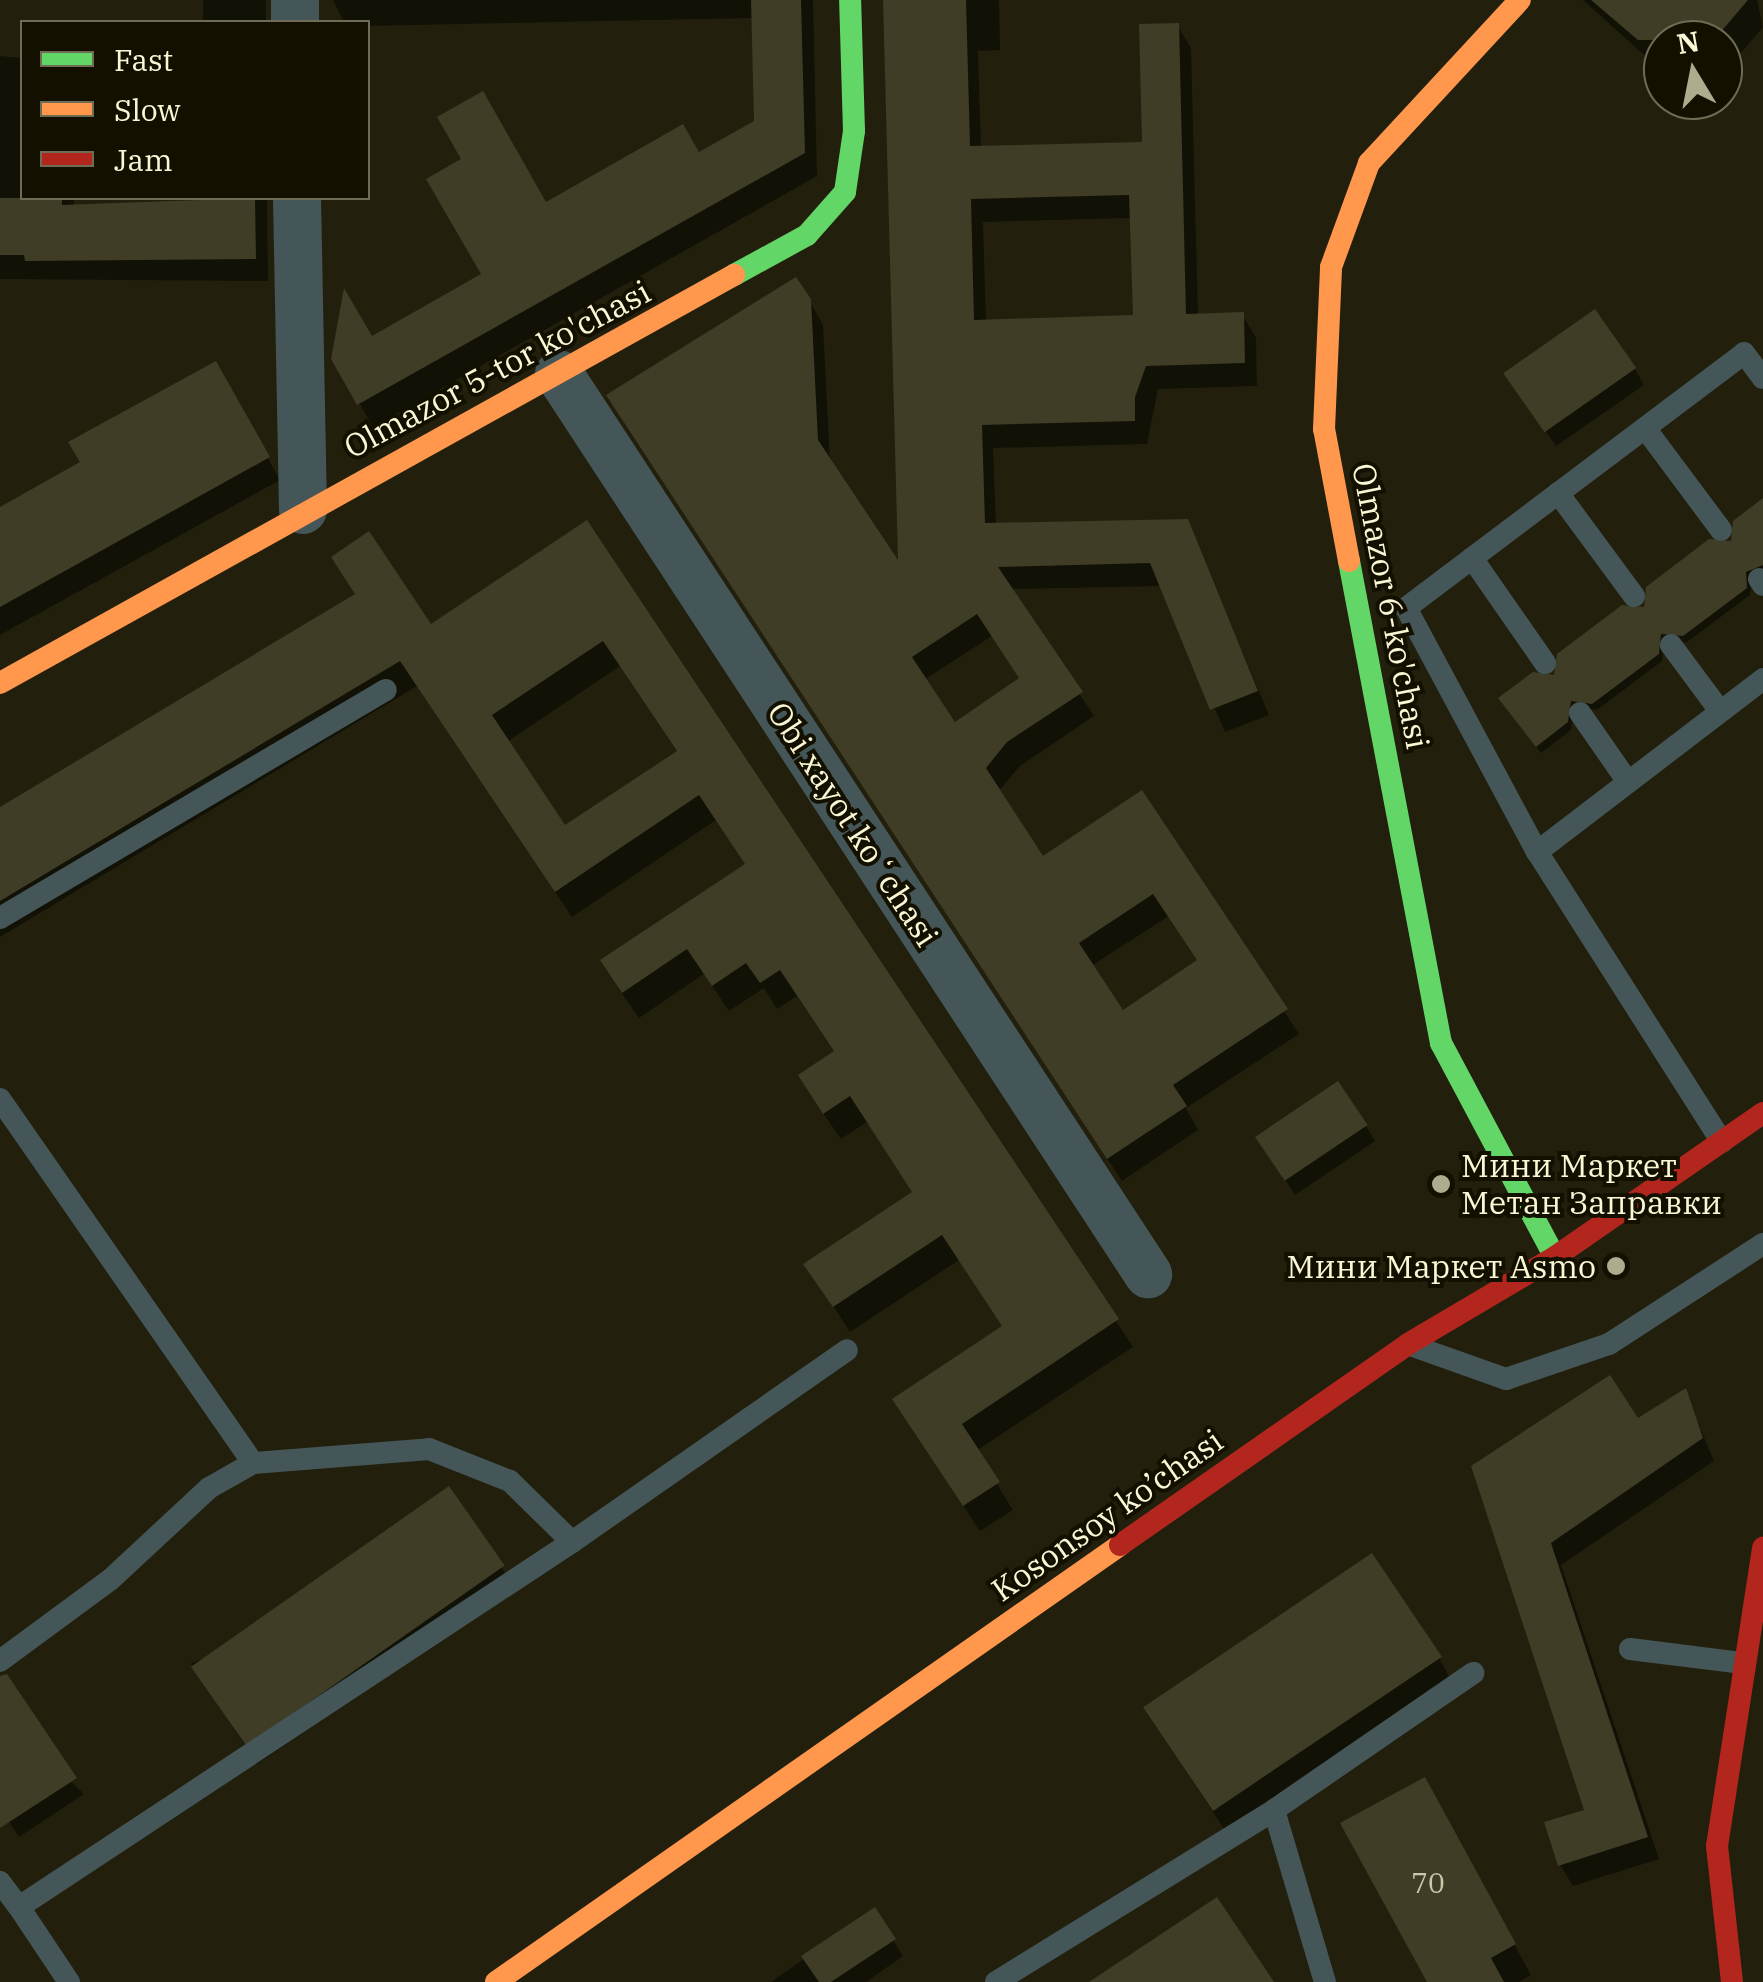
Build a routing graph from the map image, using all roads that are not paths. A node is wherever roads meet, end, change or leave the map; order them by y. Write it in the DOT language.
graph roads {
  1 [pos="850,0"];
  2 [pos="1520,0"];
  3 [pos="296,200"];
  4 [pos="559,374"];
  5 [pos="1763,378"];
  6 [pos="1644,428"];
  7 [pos="1558,493"];
  8 [pos="304,510"];
  9 [pos="1721,530"];
  10 [pos="1472,558"];
  11 [pos="1634,596"];
  12 [pos="1671,645"];
  13 [pos="1545,663"];
  14 [pos="1763,679"];
  15 [pos="0,684"];
  16 [pos="386,690"];
  17 [pos="1720,712"];
  18 [pos="1580,714"];
  19 [pos="1628,782"];
  20 [pos="1538,852"];
  21 [pos="0,918"];
  22 [pos="0,1099"];
  23 [pos="1763,1114"];
  24 [pos="1722,1142"];
  25 [pos="1763,1244"];
  26 [pos="1554,1257"];
  27 [pos="1148,1274"];
  28 [pos="1408,1344"];
  29 [pos="846,1350"];
  30 [pos="253,1463"];
  31 [pos="572,1542"];
  32 [pos="1763,1548"];
  33 [pos="1630,1649"];
  34 [pos="0,1661"];
  35 [pos="1743,1663"];
  36 [pos="1474,1673"];
  37 [pos="1274,1810"];
  38 [pos="0,1882"];
  39 [pos="20,1907"];
  40 [pos="69,1982"];
  41 [pos="496,1982"];
  42 [pos="996,1982"];
  43 [pos="1325,1982"];
  44 [pos="1732,1982"];
  1 -- 4 [label="street, Olmazor 5-tor ko'chasi"];
  2 -- 26 [label="street, Olmazor 6-ko'chasi"];
  3 -- 8 [label="street"];
  4 -- 8 [label="street, Olmazor 5-tor ko'chasi"];
  4 -- 27 [label="street, Obi xayot koʻchasi"];
  5 -- 6 [label="lane"];
  6 -- 7 [label="lane"];
  6 -- 9 [label="lane"];
  7 -- 10 [label="lane"];
  7 -- 11 [label="lane"];
  8 -- 15 [label="street, Olmazor 5-tor ko'chasi"];
  10 -- 13 [label="lane"];
  10 -- 20 [label="lane"];
  12 -- 17 [label="lane"];
  14 -- 17 [label="lane"];
  16 -- 21 [label="lane"];
  17 -- 19 [label="lane"];
  18 -- 19 [label="lane"];
  19 -- 20 [label="lane"];
  20 -- 24 [label="lane"];
  22 -- 30 [label="lane"];
  23 -- 24 [label="street, Kosonsoy ko’chasi"];
  24 -- 26 [label="street, Kosonsoy ko’chasi"];
  25 -- 28 [label="lane"];
  26 -- 28 [label="street, Kosonsoy ko’chasi"];
  28 -- 41 [label="street, Kosonsoy ko’chasi"];
  29 -- 31 [label="lane"];
  30 -- 31 [label="lane"];
  30 -- 34 [label="lane"];
  31 -- 39 [label="lane"];
  32 -- 35 [label="street"];
  33 -- 35 [label="lane"];
  35 -- 44 [label="street"];
  36 -- 37 [label="lane"];
  37 -- 42 [label="lane"];
  37 -- 43 [label="lane"];
  38 -- 39 [label="lane"];
  39 -- 40 [label="lane"];
}
